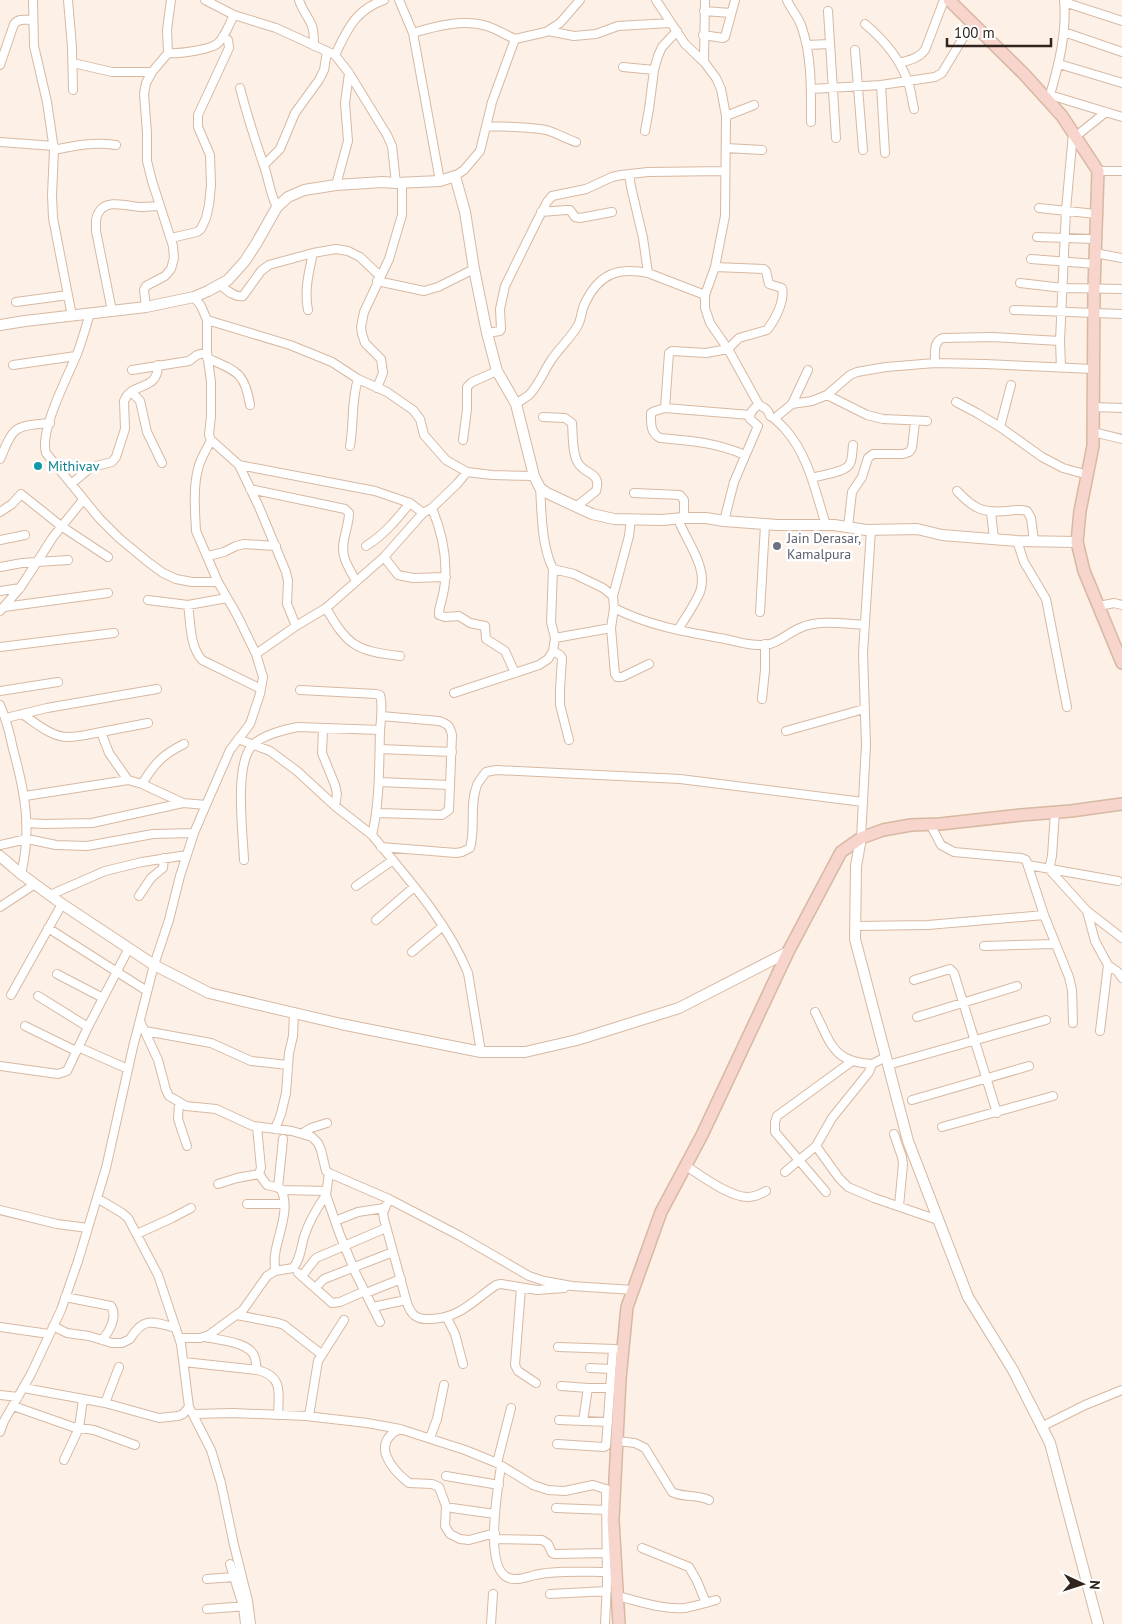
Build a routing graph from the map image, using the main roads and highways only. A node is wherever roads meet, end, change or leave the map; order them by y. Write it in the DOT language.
graph roads {
  1 [pos="950,0"];
  2 [pos="1122,664"];
  3 [pos="1122,804"];
  4 [pos="619,1624"];
  1 -- 2 [label="main road"];
  3 -- 4 [label="main road"];
}
